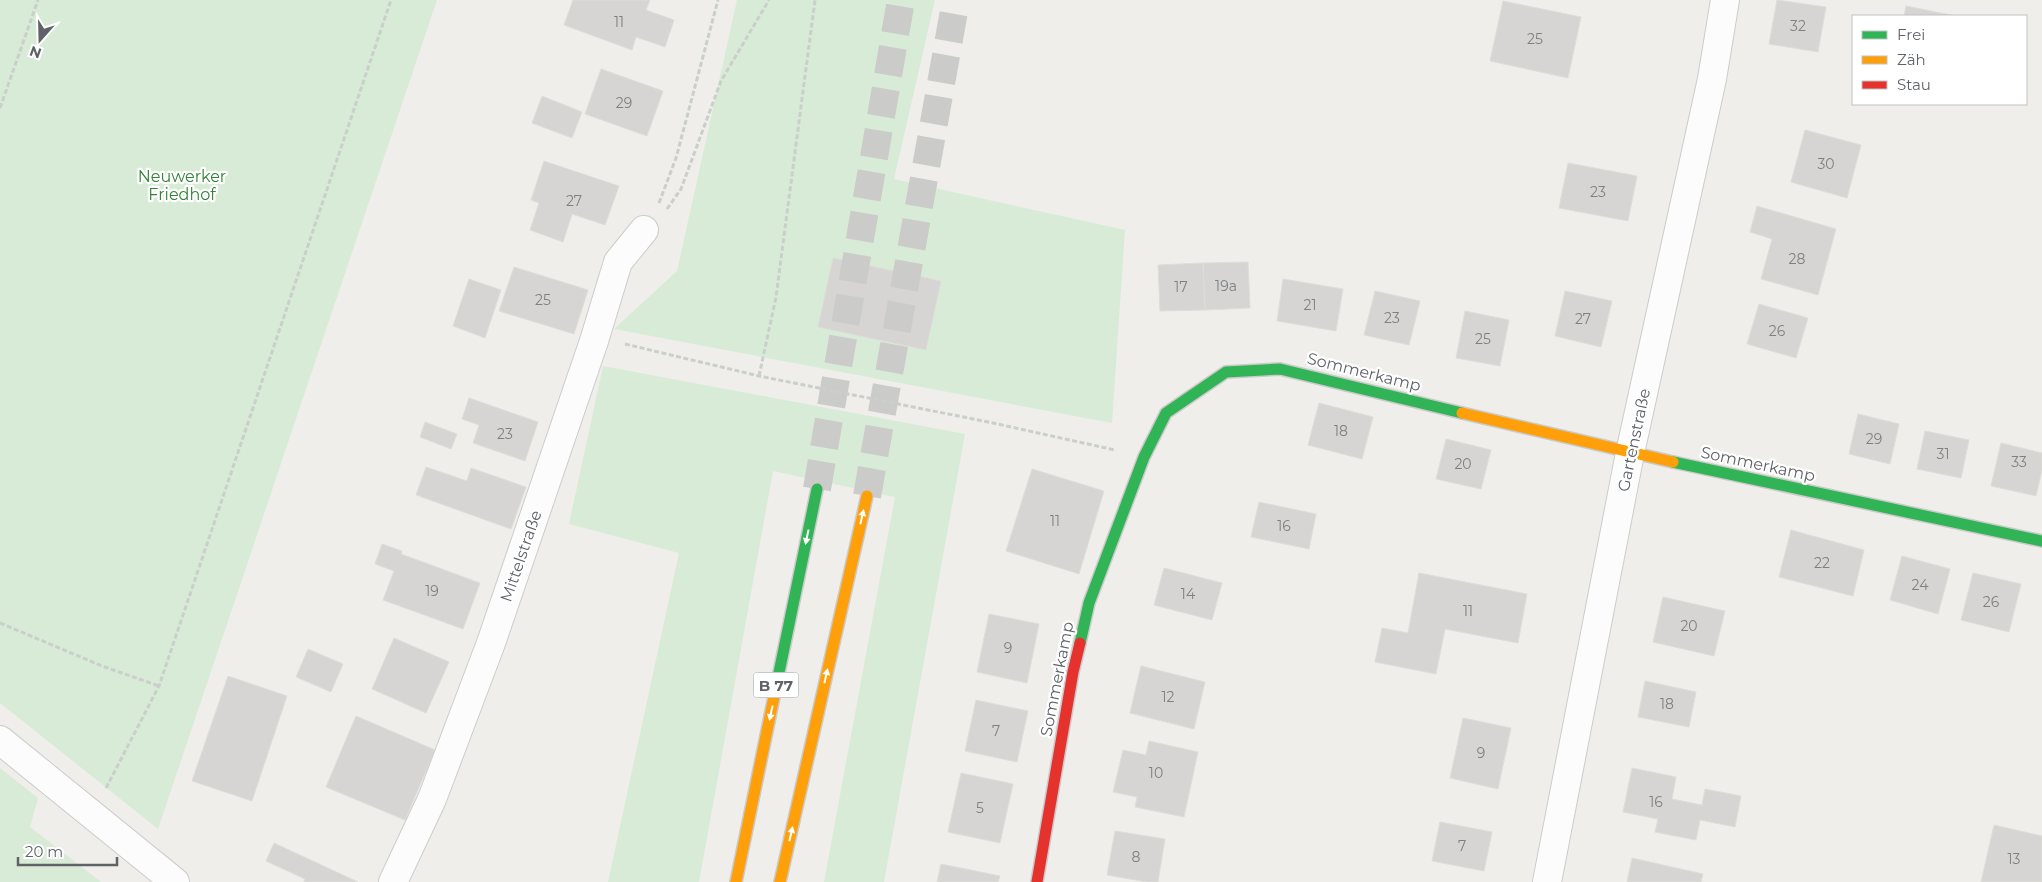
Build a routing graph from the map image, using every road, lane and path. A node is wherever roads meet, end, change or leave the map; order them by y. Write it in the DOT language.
graph roads {
  1 [pos="38,0"];
  2 [pos="391,0"];
  3 [pos="718,0"];
  4 [pos="769,0"];
  5 [pos="816,0"];
  6 [pos="1725,0"];
  7 [pos="0,108"];
  8 [pos="644,230"];
  9 [pos="594,340"];
  10 [pos="759,376"];
  11 [pos="1630,453"];
  12 [pos="1144,457"];
  13 [pos="817,489"];
  14 [pos="867,496"];
  15 [pos="2042,541"];
  16 [pos="0,623"];
  17 [pos="159,686"];
  18 [pos="0,740"];
  19 [pos="92,815"];
  20 [pos="175,882"];
  21 [pos="393,882"];
  22 [pos="736,882"];
  23 [pos="780,882"];
  24 [pos="1037,882"];
  25 [pos="1547,882"];
  1 -- 7 [label="path"];
  2 -- 17 [label="path"];
  3 -- 8 [label="path"];
  4 -- 8 [label="path"];
  5 -- 10 [label="path"];
  6 -- 11 [label="street, Gartenstraße"];
  8 -- 9 [label="street, Mittelstraße"];
  9 -- 10 [label="path"];
  9 -- 21 [label="street, Mittelstraße"];
  10 -- 12 [label="path"];
  11 -- 12 [label="main road, Sommerkamp"];
  11 -- 15 [label="main road, Sommerkamp"];
  11 -- 25 [label="street, Gartenstraße"];
  12 -- 24 [label="main road, Sommerkamp"];
  13 -- 22 [label="main road, B 77, one-way"];
  23 -- 14 [label="main road, B 77, one-way"];
  16 -- 17 [label="path"];
  17 -- 19 [label="path"];
  18 -- 19 [label="street"];
  19 -- 20 [label="street"];
}
